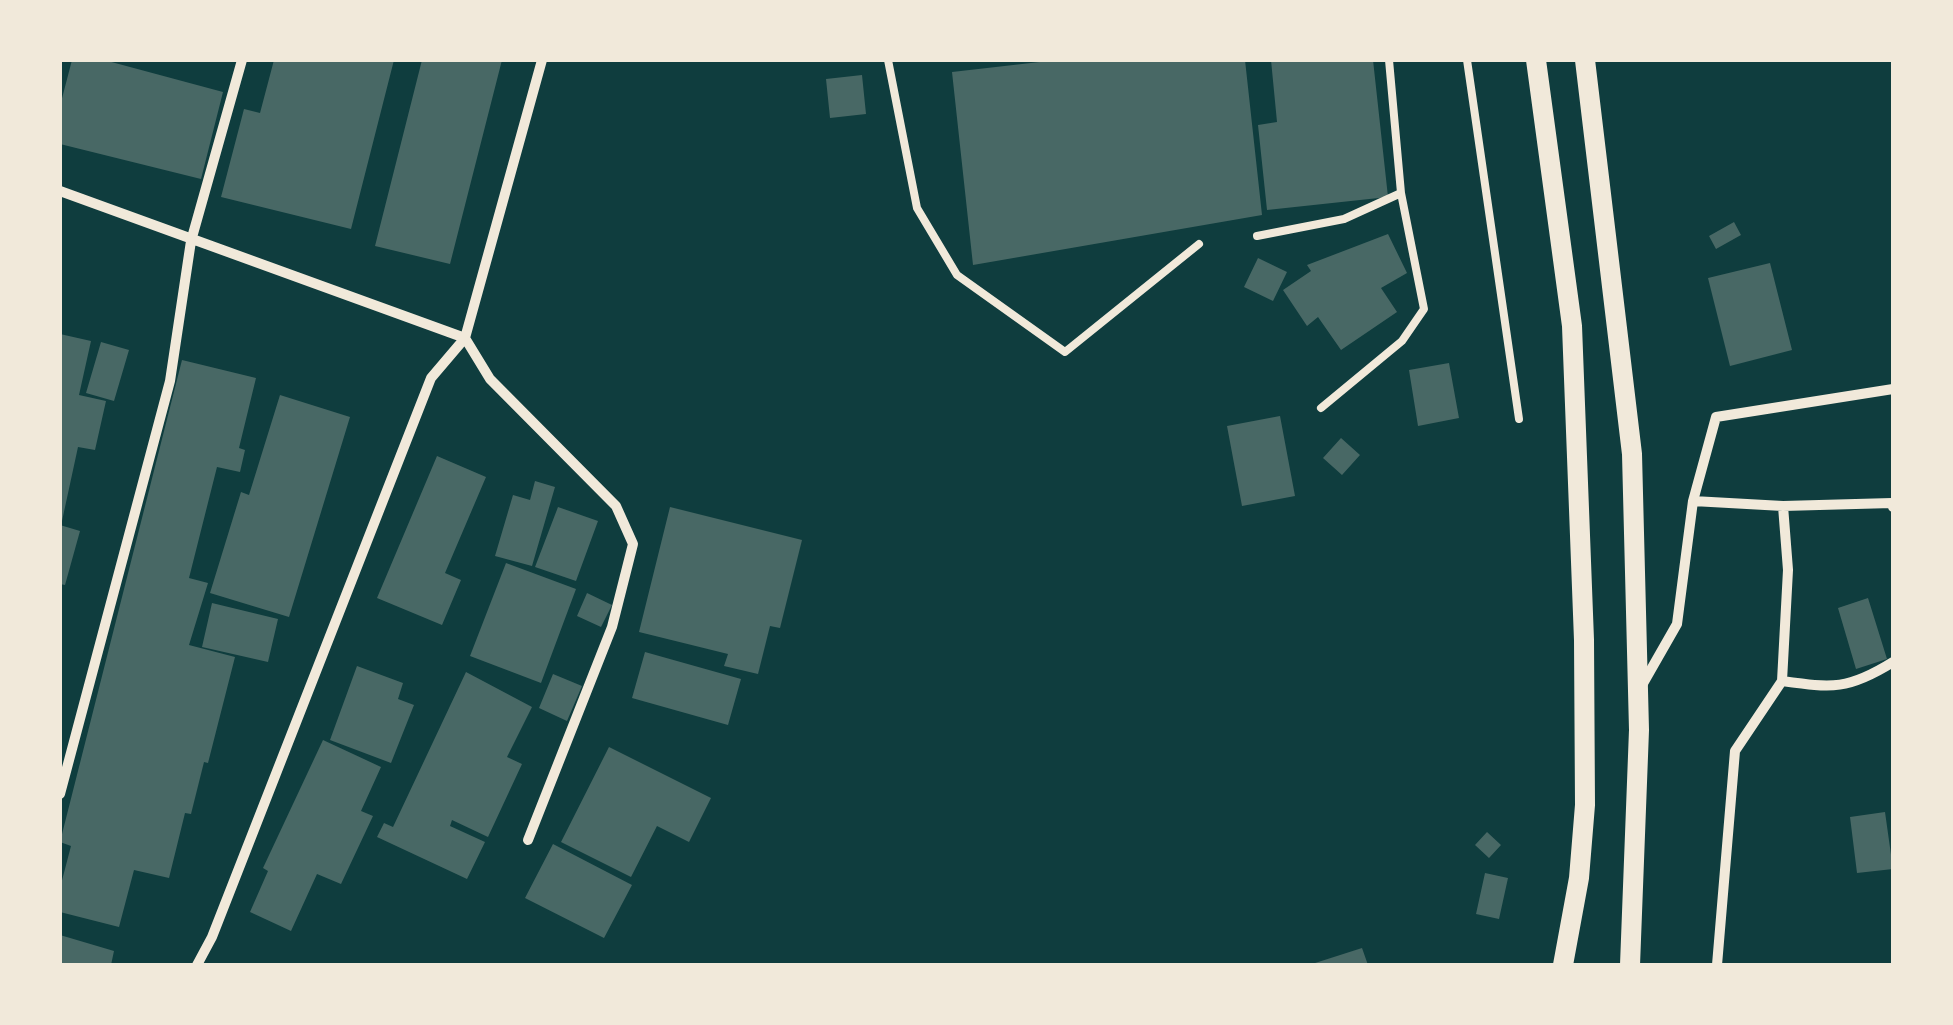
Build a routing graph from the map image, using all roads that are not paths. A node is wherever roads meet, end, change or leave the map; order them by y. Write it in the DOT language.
graph roads {
  1 [pos="242,60"];
  2 [pos="542,60"];
  3 [pos="888,60"];
  4 [pos="1389,60"];
  5 [pos="1467,60"];
  6 [pos="1536,60"];
  7 [pos="1585,60"];
  8 [pos="60,191"];
  9 [pos="1401,193"];
  10 [pos="1257,236"];
  11 [pos="191,241"];
  12 [pos="1200,244"];
  13 [pos="465,338"];
  14 [pos="1893,388"];
  15 [pos="1321,408"];
  16 [pos="1519,419"];
  17 [pos="1693,500"];
  18 [pos="1893,505"];
  19 [pos="1783,506"];
  20 [pos="1893,662"];
  21 [pos="1782,680"];
  22 [pos="1638,692"];
  23 [pos="60,794"];
  24 [pos="528,840"];
  25 [pos="196,965"];
  26 [pos="1564,965"];
  27 [pos="1630,965"];
  28 [pos="1716,965"];
  1 -- 11 [label="street"];
  2 -- 13 [label="street"];
  3 -- 12 [label="lane"];
  4 -- 9 [label="lane"];
  5 -- 16 [label="lane"];
  6 -- 26 [label="main road"];
  7 -- 22 [label="main road"];
  8 -- 11 [label="street"];
  9 -- 10 [label="lane"];
  9 -- 15 [label="lane"];
  11 -- 13 [label="street"];
  11 -- 23 [label="street"];
  13 -- 24 [label="street"];
  13 -- 25 [label="street"];
  14 -- 17 [label="street"];
  17 -- 19 [label="street"];
  17 -- 22 [label="street"];
  18 -- 19 [label="street"];
  19 -- 21 [label="street"];
  20 -- 21 [label="street"];
  21 -- 28 [label="street"];
  22 -- 27 [label="main road"];
}
